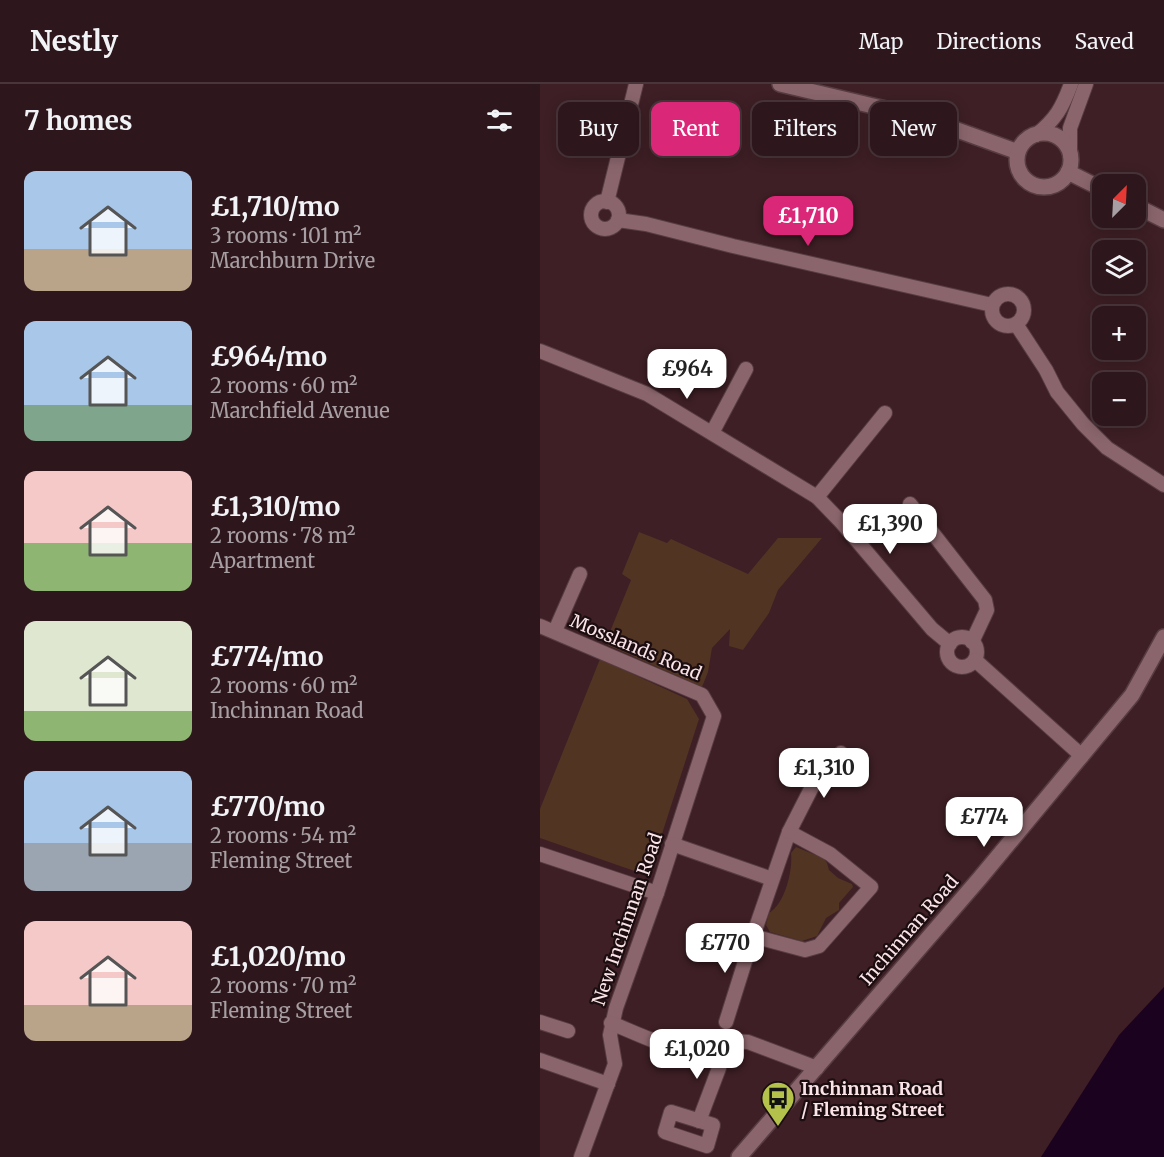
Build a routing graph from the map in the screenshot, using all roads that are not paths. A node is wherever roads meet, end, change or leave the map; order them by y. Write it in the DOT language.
graph roads {
  1 [pos="636,84"];
  2 [pos="780,84"];
  3 [pos="1071,84"];
  4 [pos="1086,84"];
  5 [pos="1036,135"];
  6 [pos="1018,152"];
  7 [pos="1070,155"];
  8 [pos="1068,172"];
  9 [pos="1092,184"];
  10 [pos="607,202"];
  11 [pos="1146,211"];
  12 [pos="618,220"];
  13 [pos="1164,220"];
  14 [pos="992,305"];
  15 [pos="1016,324"];
  16 [pos="540,351"];
  17 [pos="746,369"];
  18 [pos="885,412"];
  19 [pos="712,433"];
  20 [pos="1164,485"];
  21 [pos="817,497"];
  22 [pos="910,504"];
  23 [pos="580,573"];
  24 [pos="540,626"];
  25 [pos="555,631"];
  26 [pos="1164,637"];
  27 [pos="972,642"];
  28 [pos="950,644"];
  29 [pos="975,660"];
  30 [pos="702,695"];
  31 [pos="841,753"];
  32 [pos="1082,756"];
  33 [pos="789,832"];
  34 [pos="672,844"];
  35 [pos="540,854"];
  36 [pos="772,879"];
  37 [pos="657,893"];
  38 [pos="753,936"];
  39 [pos="540,1022"];
  40 [pos="726,1022"];
  41 [pos="611,1023"];
  42 [pos="568,1031"];
  43 [pos="716,1043"];
  44 [pos="540,1060"];
  45 [pos="818,1068"];
  46 [pos="608,1084"];
  47 [pos="699,1120"];
  48 [pos="582,1157"];
  49 [pos="739,1157"];
  1 -- 10 [label="street"];
  2 -- 6 [label="street"];
  3 -- 5 [label="street"];
  4 -- 7 [label="street"];
  5 -- 6 [label="street"];
  5 -- 7 [label="street"];
  6 -- 8 [label="street"];
  7 -- 8 [label="street"];
  8 -- 9 [label="street"];
  10 -- 12 [label="street"];
  10 -- 12 [label="street"];
  11 -- 13 [label="street"];
  12 -- 14 [label="street"];
  14 -- 15 [label="street"];
  14 -- 15 [label="street"];
  15 -- 20 [label="street"];
  16 -- 19 [label="street"];
  17 -- 19 [label="street"];
  18 -- 21 [label="street"];
  19 -- 21 [label="street"];
  21 -- 28 [label="street"];
  22 -- 27 [label="street"];
  23 -- 25 [label="street, Mosslands Road"];
  24 -- 25 [label="street, Mosslands Road"];
  25 -- 30 [label="street, Mosslands Road"];
  26 -- 32 [label="street, Inchinnan Road"];
  27 -- 28 [label="street"];
  27 -- 29 [label="street"];
  28 -- 29 [label="street"];
  29 -- 32 [label="street"];
  30 -- 34 [label="street, New Inchinnan Road"];
  31 -- 33 [label="street"];
  32 -- 45 [label="street, Inchinnan Road"];
  33 -- 36 [label="street"];
  33 -- 38 [label="street"];
  34 -- 36 [label="street"];
  34 -- 37 [label="street, New Inchinnan Road"];
  35 -- 37 [label="street"];
  36 -- 38 [label="street"];
  37 -- 41 [label="street, New Inchinnan Road"];
  38 -- 40 [label="street"];
  39 -- 42 [label="street"];
  41 -- 43 [label="street"];
  41 -- 46 [label="street, New Inchinnan Road"];
  43 -- 45 [label="street"];
  43 -- 47 [label="street"];
  44 -- 46 [label="street"];
  45 -- 49 [label="street, Inchinnan Road"];
  46 -- 48 [label="street, New Inchinnan Road"];
}
